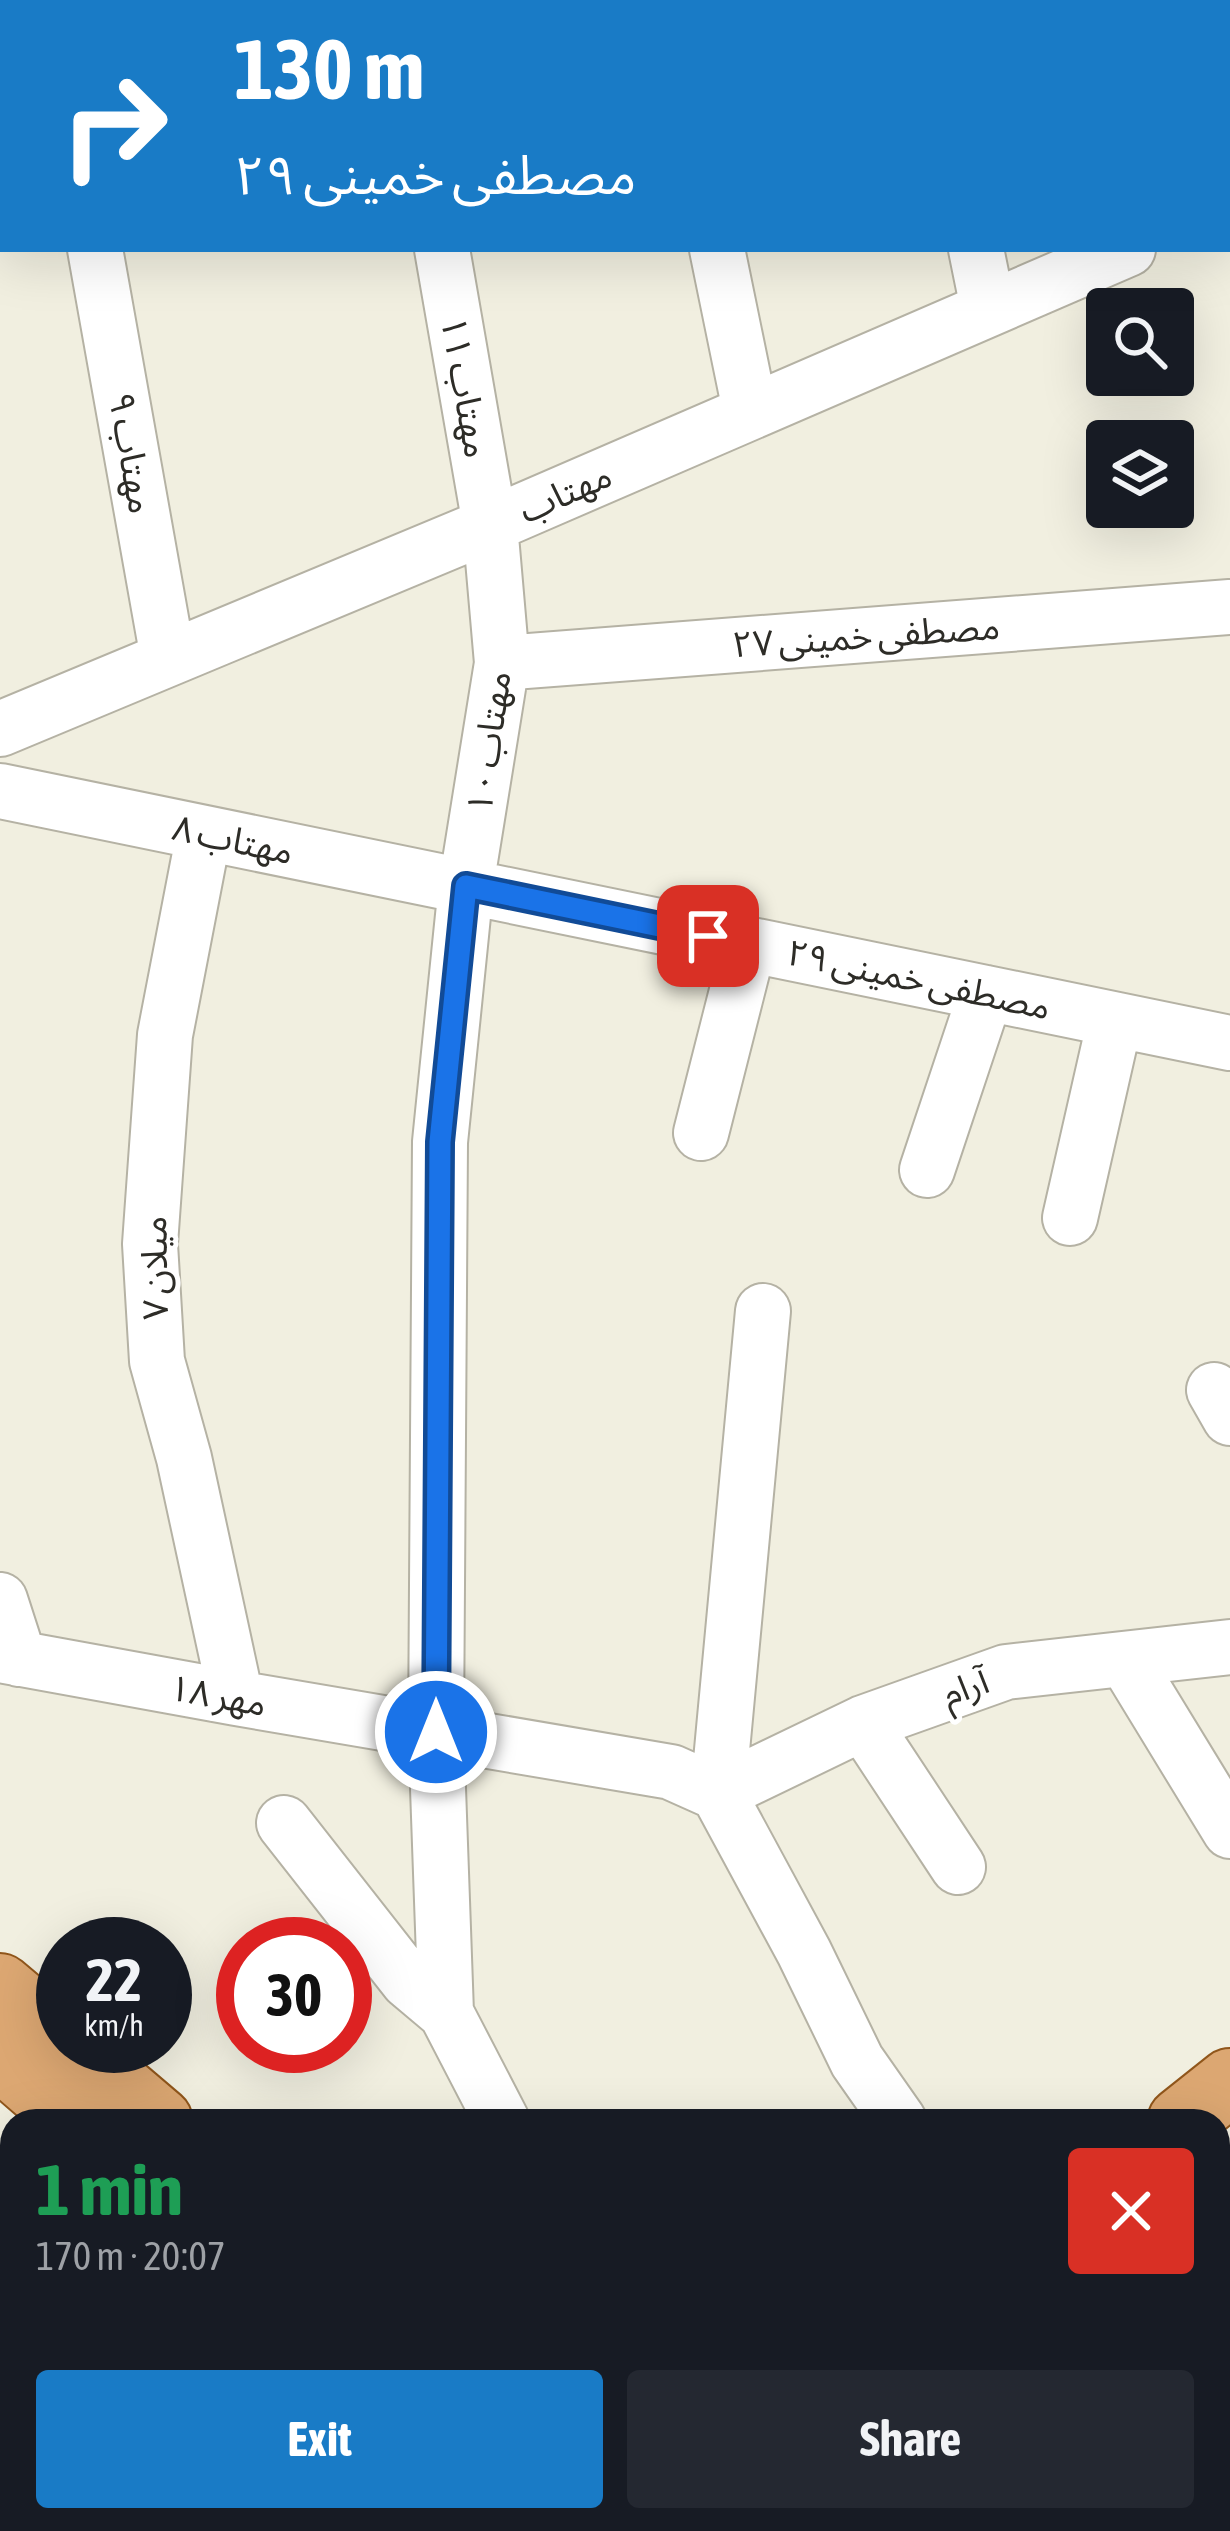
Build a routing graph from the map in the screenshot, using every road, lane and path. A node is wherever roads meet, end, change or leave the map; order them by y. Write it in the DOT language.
graph roads {
  1 [pos="96,252"];
  2 [pos="443,252"];
  3 [pos="718,252"];
  4 [pos="977,252"];
  5 [pos="1121,252"];
  6 [pos="988,308"];
  7 [pos="750,410"];
  8 [pos="490,525"];
  9 [pos="1230,607"];
  10 [pos="168,658"];
  11 [pos="502,663"];
  12 [pos="0,729"];
  13 [pos="0,791"];
  14 [pos="204,833"];
  15 [pos="466,886"];
  16 [pos="748,944"];
  17 [pos="986,993"];
  18 [pos="1114,1020"];
  19 [pos="1230,1043"];
  20 [pos="701,1132"];
  21 [pos="927,1169"];
  22 [pos="1070,1218"];
  23 [pos="763,1311"];
  24 [pos="0,1600"];
  25 [pos="1230,1647"];
  26 [pos="10,1657"];
  27 [pos="1125,1659"];
  28 [pos="236,1698"];
  29 [pos="862,1723"];
  30 [pos="436,1732"];
  31 [pos="718,1792"];
  32 [pos="284,1823"];
  33 [pos="1230,1832"];
  34 [pos="958,1867"];
  35 [pos="0,1987"];
  36 [pos="446,2012"];
  37 [pos="36,2017"];
  38 [pos="0,2056"];
  39 [pos="102,2073"];
  40 [pos="1230,2082"];
  41 [pos="61,2109"];
  42 [pos="145,2109"];
  43 [pos="496,2109"];
  44 [pos="890,2109"];
  45 [pos="1196,2109"];
  1 -- 10 [label="street, مهتاب ۹"];
  2 -- 8 [label="street, مهتاب ۱۱"];
  3 -- 7 [label="street"];
  4 -- 6 [label="street"];
  5 -- 6 [label="street, مهتاب"];
  6 -- 7 [label="street, مهتاب"];
  7 -- 8 [label="street, مهتاب"];
  8 -- 10 [label="street, مهتاب"];
  8 -- 11 [label="street, مهتاب ۱۰"];
  9 -- 11 [label="street, مصطفی خمینی ۲۷"];
  10 -- 12 [label="street, مهتاب"];
  11 -- 15 [label="street, مهتاب ۱۰"];
  13 -- 14 [label="street, مهتاب ۸"];
  14 -- 15 [label="street, مهتاب ۸"];
  14 -- 28 [label="street, میلان ۷"];
  15 -- 16 [label="street, مصطفی خمینی ۲۹"];
  15 -- 30 [label="street, مهتاب ۱۰"];
  16 -- 17 [label="street, مصطفی خمینی ۲۹"];
  16 -- 20 [label="street"];
  17 -- 18 [label="street, مصطفی خمینی ۲۹"];
  17 -- 21 [label="street"];
  18 -- 19 [label="street, مصطفی خمینی ۲۹"];
  18 -- 22 [label="street"];
  23 -- 31 [label="street"];
  24 -- 26 [label="street"];
  25 -- 27 [label="street, آرام"];
  26 -- 28 [label="street, مهر ۱۸"];
  27 -- 29 [label="street, آرام"];
  27 -- 33 [label="street"];
  28 -- 30 [label="street, مهر ۱۸"];
  29 -- 31 [label="street, آرام"];
  29 -- 34 [label="street"];
  30 -- 31 [label="street, مهر ۱۸"];
  30 -- 36 [label="street, مهتاب ۱۰"];
  31 -- 44 [label="street"];
  32 -- 36 [label="street"];
  35 -- 37 [label="main road"];
  36 -- 43 [label="street"];
  38 -- 41 [label="main road"];
  39 -- 42 [label="main road"];
  40 -- 45 [label="main road"];
}
